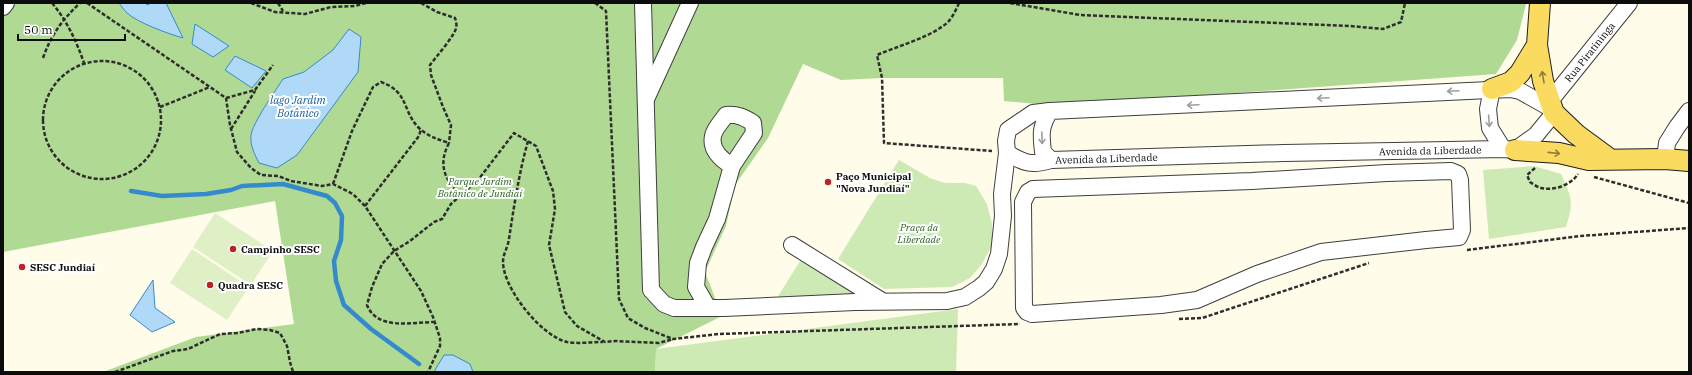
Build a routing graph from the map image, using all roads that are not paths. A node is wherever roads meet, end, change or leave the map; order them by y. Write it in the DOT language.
graph roads {
  1 [pos="6,3"];
  2 [pos="643,3"];
  3 [pos="690,3"];
  4 [pos="1540,3"];
  5 [pos="1629,3"];
  6 [pos="3,7"];
  7 [pos="1537,45"];
  8 [pos="1492,89"];
  9 [pos="645,100"];
  10 [pos="1552,108"];
  11 [pos="1050,111"];
  12 [pos="1689,111"];
  13 [pos="1683,126"];
  14 [pos="1509,150"];
  15 [pos="1007,153"];
  16 [pos="1284,153"];
  17 [pos="1610,159"];
  18 [pos="1665,159"];
  19 [pos="1051,160"];
  20 [pos="1689,161"];
  21 [pos="1030,164"];
  22 [pos="732,166"];
  23 [pos="1283,179"];
  24 [pos="1002,194"];
  25 [pos="792,245"];
  26 [pos="882,301"];
  27 [pos="708,308"];
  1 -- 6 [label="street"];
  2 -- 9 [label="street"];
  3 -- 9 [label="street"];
  4 -- 7 [label="main road"];
  5 -- 10 [label="street, Rua Piratininga"];
  7 -- 8 [label="main road"];
  10 -- 7 [label="main road, one-way"];
  8 -- 10 [label="street"];
  8 -- 11 [label="street, one-way"];
  8 -- 14 [label="street, one-way"];
  9 -- 27 [label="street"];
  10 -- 14 [label="street, Rua Piratininga"];
  10 -- 17 [label="main road"];
  11 -- 15 [label="street"];
  11 -- 19 [label="street, Avenida da Liberdade, one-way"];
  12 -- 13 [label="street"];
  13 -- 18 [label="street"];
  14 -- 16 [label="street, Avenida da Liberdade"];
  14 -- 17 [label="main road, one-way"];
  15 -- 21 [label="street"];
  15 -- 24 [label="street"];
  16 -- 19 [label="street, Avenida da Liberdade"];
  16 -- 23 [label="street"];
  17 -- 18 [label="main road"];
  18 -- 20 [label="main road"];
  19 -- 21 [label="street"];
  21 -- 24 [label="street"];
  22 -- 27 [label="street"];
  23 -- 23 [label="street"];
  24 -- 26 [label="street"];
  25 -- 26 [label="street"];
  26 -- 27 [label="street"];
}
